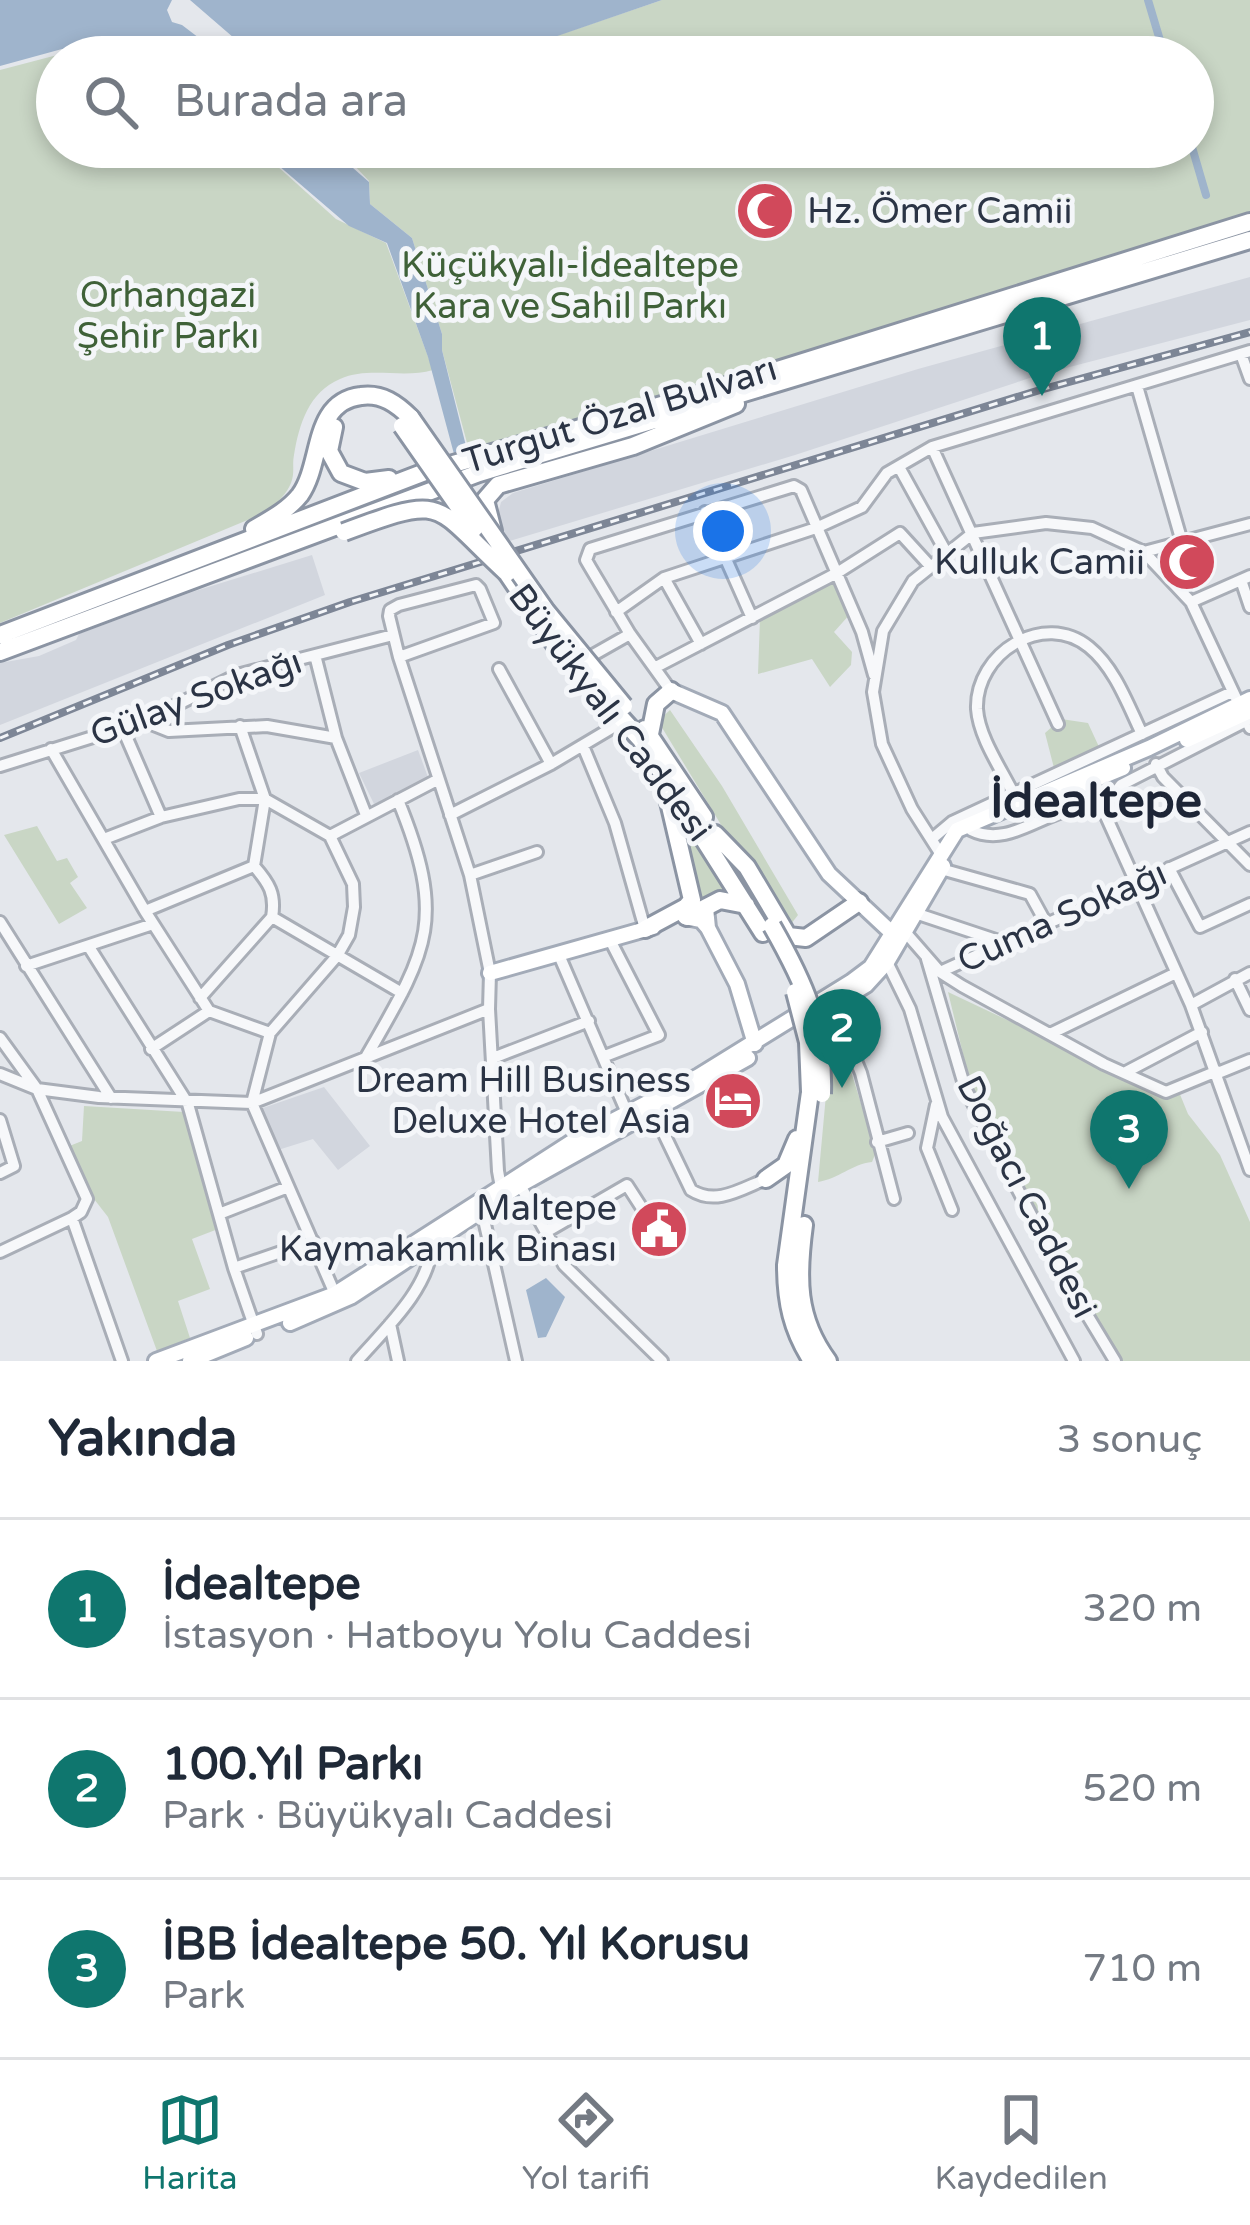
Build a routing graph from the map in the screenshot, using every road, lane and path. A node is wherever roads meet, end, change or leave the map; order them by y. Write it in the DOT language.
graph roads {
  1 [pos="1250,222"];
  2 [pos="1250,240"];
  3 [pos="1245,352"];
  4 [pos="790,379"];
  5 [pos="1250,380"];
  6 [pos="1137,386"];
  7 [pos="406,422"];
  8 [pos="932,447"];
  9 [pos="476,467"];
  10 [pos="899,467"];
  11 [pos="425,472"];
  12 [pos="457,473"];
  13 [pos="705,512"];
  14 [pos="1250,524"];
  15 [pos="816,528"];
  16 [pos="973,533"];
  17 [pos="496,538"];
  18 [pos="1182,542"];
  19 [pos="224,549"];
  20 [pos="1144,551"];
  21 [pos="946,554"];
  22 [pos="724,557"];
  23 [pos="931,567"];
  24 [pos="507,573"];
  25 [pos="837,573"];
  26 [pos="194,578"];
  27 [pos="664,578"];
  28 [pos="1246,578"];
  29 [pos="1191,602"];
  30 [pos="1250,607"];
  31 [pos="616,611"];
  32 [pos="752,618"];
  33 [pos="630,634"];
  34 [pos="0,635"];
  35 [pos="393,635"];
  36 [pos="1020,639"];
  37 [pos="701,644"];
  38 [pos="0,652"];
  39 [pos="315,655"];
  40 [pos="593,656"];
  41 [pos="399,657"];
  42 [pos="656,667"];
  43 [pos="499,669"];
  44 [pos="875,678"];
  45 [pos="671,691"];
  46 [pos="1244,712"];
  47 [pos="622,714"];
  48 [pos="145,721"];
  49 [pos="1058,724"];
  50 [pos="122,727"];
  51 [pos="239,727"];
  52 [pos="650,734"];
  53 [pos="1142,734"];
  54 [pos="336,738"];
  55 [pos="583,746"];
  56 [pos="51,749"];
  57 [pos="551,764"];
  58 [pos="1156,764"];
  59 [pos="0,766"];
  60 [pos="662,773"];
  61 [pos="437,780"];
  62 [pos="1096,794"];
  63 [pos="1014,795"];
  64 [pos="266,799"];
  65 [pos="398,800"];
  66 [pos="1103,809"];
  67 [pos="366,815"];
  68 [pos="450,815"];
  69 [pos="161,817"];
  70 [pos="970,830"];
  71 [pos="1250,832"];
  72 [pos="715,834"];
  73 [pos="330,836"];
  74 [pos="104,839"];
  75 [pos="1226,844"];
  76 [pos="537,852"];
  77 [pos="938,853"];
  78 [pos="1250,865"];
  79 [pos="254,866"];
  80 [pos="1169,868"];
  81 [pos="470,875"];
  82 [pos="1135,882"];
  83 [pos="859,902"];
  84 [pos="1250,904"];
  85 [pos="746,905"];
  86 [pos="706,908"];
  87 [pos="145,911"];
  88 [pos="918,914"];
  89 [pos="272,917"];
  90 [pos="687,917"];
  91 [pos="0,922"];
  92 [pos="153,924"];
  93 [pos="1046,925"];
  94 [pos="708,928"];
  95 [pos="645,929"];
  96 [pos="768,930"];
  97 [pos="900,933"];
  98 [pos="609,938"];
  99 [pos="1005,944"];
  100 [pos="88,947"];
  101 [pos="559,955"];
  102 [pos="337,956"];
  103 [pos="927,959"];
  104 [pos="887,962"];
  105 [pos="26,966"];
  106 [pos="940,972"];
  107 [pos="1176,973"];
  108 [pos="1250,973"];
  109 [pos="490,974"];
  110 [pos="1235,979"];
  111 [pos="402,994"];
  112 [pos="200,998"];
  113 [pos="833,1005"];
  114 [pos="1191,1005"];
  115 [pos="489,1009"];
  116 [pos="1250,1010"];
  117 [pos="208,1011"];
  118 [pos="589,1021"];
  119 [pos="1202,1032"];
  120 [pos="270,1033"];
  121 [pos="1050,1034"];
  122 [pos="0,1037"];
  123 [pos="755,1044"];
  124 [pos="151,1049"];
  125 [pos="605,1056"];
  126 [pos="493,1058"];
  127 [pos="1250,1060"];
  128 [pos="363,1061"];
  129 [pos="1126,1072"];
  130 [pos="1218,1072"];
  131 [pos="0,1074"];
  132 [pos="37,1089"];
  133 [pos="816,1093"];
  134 [pos="111,1098"];
  135 [pos="937,1100"];
  136 [pos="252,1103"];
  137 [pos="188,1104"];
  138 [pos="652,1111"];
  139 [pos="626,1113"];
  140 [pos="0,1120"];
  141 [pos="908,1133"];
  142 [pos="877,1142"];
  143 [pos="1250,1170"];
  144 [pos="0,1173"];
  145 [pos="766,1179"];
  146 [pos="520,1185"];
  147 [pos="288,1187"];
  148 [pos="502,1191"];
  149 [pos="894,1199"];
  150 [pos="795,1210"];
  151 [pos="952,1210"];
  152 [pos="482,1211"];
  153 [pos="219,1214"];
  154 [pos="647,1216"];
  155 [pos="72,1218"];
  156 [pos="546,1232"];
  157 [pos="313,1241"];
  158 [pos="432,1245"];
  159 [pos="0,1252"];
  160 [pos="234,1268"];
  161 [pos="335,1294"];
  162 [pos="390,1324"];
  163 [pos="256,1330"];
  164 [pos="232,1344"];
  165 [pos="1111,1359"];
  166 [pos="122,1361"];
  167 [pos="156,1361"];
  168 [pos="190,1361"];
  169 [pos="238,1361"];
  170 [pos="356,1361"];
  171 [pos="398,1361"];
  172 [pos="516,1361"];
  173 [pos="662,1361"];
  174 [pos="812,1361"];
  175 [pos="828,1361"];
  176 [pos="1074,1361"];
  1 -- 9 [label="highway, Turgut Özal Bulvarı"];
  2 -- 4 [label="highway, Turgut Özal Bulvarı"];
  3 -- 5 [label="street"];
  3 -- 6 [label="street"];
  4 -- 9 [label="highway, Turgut Özal Bulvarı"];
  4 -- 17 [label="highway, bridge"];
  6 -- 8 [label="street"];
  6 -- 18 [label="street"];
  7 -- 11 [label="highway"];
  7 -- 17 [label="highway, Büyükyalı Caddesi, bridge"];
  7 -- 19 [label="highway"];
  7 -- 24 [label="highway, Büyükyalı Caddesi, bridge"];
  8 -- 10 [label="street"];
  8 -- 16 [label="street"];
  9 -- 12 [label="highway, Turgut Özal Bulvarı"];
  10 -- 15 [label="street"];
  10 -- 21 [label="street"];
  11 -- 12 [label="highway, Turgut Özal Bulvarı"];
  11 -- 19 [label="highway, Turgut Özal Bulvarı"];
  12 -- 26 [label="highway, Turgut Özal Bulvarı"];
  13 -- 15 [label="street"];
  13 -- 22 [label="street"];
  13 -- 31 [label="street"];
  14 -- 18 [label="street"];
  15 -- 22 [label="street"];
  15 -- 25 [label="street"];
  16 -- 20 [label="street"];
  16 -- 21 [label="street"];
  16 -- 36 [label="street"];
  17 -- 47 [label="highway, Büyükyalı Caddesi, bridge"];
  18 -- 20 [label="street"];
  19 -- 34 [label="highway, Turgut Özal Bulvarı"];
  20 -- 29 [label="street"];
  21 -- 23 [label="street"];
  22 -- 27 [label="street"];
  22 -- 32 [label="street"];
  23 -- 25 [label="street"];
  23 -- 44 [label="street"];
  24 -- 26 [label="highway, bridge"];
  24 -- 47 [label="highway, Büyükyalı Caddesi"];
  25 -- 32 [label="street"];
  25 -- 44 [label="street"];
  26 -- 38 [label="highway, Turgut Özal Bulvarı"];
  27 -- 31 [label="street"];
  27 -- 37 [label="street"];
  28 -- 29 [label="street"];
  28 -- 30 [label="street"];
  29 -- 46 [label="street"];
  31 -- 33 [label="street"];
  32 -- 37 [label="street"];
  33 -- 40 [label="street"];
  33 -- 42 [label="street"];
  35 -- 39 [label="street, Gülay Sokağı"];
  35 -- 41 [label="street"];
  35 -- 41 [label="street"];
  36 -- 49 [label="street"];
  36 -- 53 [label="street"];
  36 -- 63 [label="street"];
  37 -- 42 [label="street"];
  39 -- 48 [label="street, Gülay Sokağı"];
  39 -- 54 [label="street"];
  41 -- 61 [label="street"];
  42 -- 45 [label="street"];
  43 -- 57 [label="street"];
  44 -- 77 [label="street"];
  45 -- 52 [label="highway"];
  45 -- 83 [label="main road"];
  46 -- 53 [label="street"];
  46 -- 58 [label="street"];
  46 -- 70 [label="main road"];
  46 -- 77 [label="main road"];
  47 -- 52 [label="highway, Büyükyalı Caddesi"];
  47 -- 55 [label="street"];
  47 -- 60 [label="highway, Büyükyalı Caddesi"];
  48 -- 50 [label="street, Gülay Sokağı"];
  48 -- 51 [label="street"];
  50 -- 56 [label="street, Gülay Sokağı"];
  50 -- 69 [label="street"];
  51 -- 54 [label="street"];
  51 -- 64 [label="street"];
  52 -- 72 [label="highway, Büyükyalı Caddesi"];
  53 -- 63 [label="street"];
  54 -- 67 [label="street"];
  55 -- 57 [label="street"];
  55 -- 95 [label="street"];
  56 -- 59 [label="street, Gülay Sokağı"];
  56 -- 74 [label="street"];
  57 -- 68 [label="street"];
  58 -- 66 [label="street"];
  58 -- 75 [label="street"];
  60 -- 85 [label="highway, Büyükyalı Caddesi"];
  60 -- 95 [label="highway"];
  61 -- 65 [label="street"];
  61 -- 68 [label="street"];
  62 -- 66 [label="street"];
  63 -- 77 [label="street"];
  64 -- 69 [label="street"];
  64 -- 73 [label="street"];
  64 -- 79 [label="street"];
  65 -- 67 [label="street"];
  65 -- 111 [label="street"];
  66 -- 70 [label="street"];
  66 -- 82 [label="street"];
  67 -- 73 [label="street"];
  68 -- 81 [label="street"];
  69 -- 74 [label="street"];
  70 -- 77 [label="main road"];
  71 -- 75 [label="street, Cuma Sokağı"];
  72 -- 83 [label="highway"];
  72 -- 96 [label="highway, Büyükyalı Caddesi"];
  73 -- 102 [label="street"];
  74 -- 87 [label="street"];
  75 -- 78 [label="street"];
  75 -- 80 [label="street, Cuma Sokağı"];
  76 -- 81 [label="street"];
  77 -- 88 [label="main road"];
  77 -- 93 [label="street"];
  77 -- 97 [label="main road"];
  79 -- 87 [label="street"];
  79 -- 89 [label="street"];
  80 -- 82 [label="street, Cuma Sokağı"];
  80 -- 84 [label="street"];
  81 -- 109 [label="street"];
  82 -- 93 [label="street, Cuma Sokağı"];
  82 -- 107 [label="street"];
  83 -- 97 [label="main road"];
  85 -- 86 [label="highway"];
  85 -- 96 [label="highway, Büyükyalı Caddesi"];
  86 -- 90 [label="highway"];
  86 -- 94 [label="main road"];
  87 -- 92 [label="street"];
  88 -- 97 [label="main road"];
  88 -- 99 [label="street"];
  89 -- 102 [label="street"];
  89 -- 112 [label="street"];
  90 -- 94 [label="main road"];
  90 -- 95 [label="main road"];
  91 -- 105 [label="street"];
  92 -- 100 [label="street"];
  92 -- 112 [label="street"];
  93 -- 99 [label="street, Cuma Sokağı"];
  94 -- 123 [label="main road"];
  95 -- 98 [label="main road"];
  96 -- 133 [label="highway, Büyükyalı Caddesi, bridge"];
  97 -- 103 [label="street"];
  97 -- 104 [label="main road"];
  97 -- 123 [label="main road"];
  98 -- 101 [label="main road"];
  98 -- 125 [label="street"];
  99 -- 106 [label="street, Cuma Sokağı"];
  100 -- 105 [label="street"];
  100 -- 124 [label="street"];
  101 -- 109 [label="main road"];
  101 -- 118 [label="street"];
  102 -- 111 [label="street"];
  102 -- 120 [label="street"];
  103 -- 106 [label="street"];
  103 -- 165 [label="street, Doğacı Caddesi"];
  104 -- 113 [label="main road"];
  104 -- 135 [label="street"];
  105 -- 134 [label="street"];
  106 -- 121 [label="street"];
  107 -- 114 [label="street"];
  107 -- 121 [label="street"];
  108 -- 110 [label="street"];
  109 -- 115 [label="street"];
  110 -- 114 [label="street"];
  110 -- 116 [label="street"];
  111 -- 128 [label="street"];
  112 -- 117 [label="street"];
  113 -- 138 [label="main road"];
  113 -- 142 [label="street"];
  114 -- 119 [label="street"];
  115 -- 126 [label="street"];
  115 -- 128 [label="street"];
  117 -- 120 [label="street"];
  117 -- 124 [label="street"];
  118 -- 125 [label="street"];
  118 -- 126 [label="street"];
  119 -- 129 [label="street"];
  119 -- 130 [label="street"];
  120 -- 136 [label="street"];
  121 -- 129 [label="street"];
  122 -- 132 [label="street"];
  123 -- 139 [label="main road"];
  124 -- 137 [label="street"];
  125 -- 139 [label="street"];
  126 -- 148 [label="street"];
  127 -- 130 [label="street"];
  128 -- 136 [label="street"];
  129 -- 130 [label="street"];
  130 -- 143 [label="street"];
  131 -- 132 [label="street"];
  132 -- 134 [label="street"];
  132 -- 155 [label="street"];
  133 -- 145 [label="highway"];
  133 -- 150 [label="highway, Büyükyalı Caddesi"];
  133 -- 175 [label="highway, Büyükyalı Caddesi"];
  134 -- 137 [label="street"];
  135 -- 151 [label="street"];
  135 -- 176 [label="street"];
  136 -- 137 [label="street"];
  136 -- 147 [label="street"];
  137 -- 153 [label="street"];
  138 -- 145 [label="street"];
  138 -- 146 [label="main road"];
  139 -- 148 [label="main road"];
  140 -- 144 [label="street"];
  141 -- 142 [label="street"];
  142 -- 149 [label="street"];
  145 -- 150 [label="highway"];
  146 -- 148 [label="main road"];
  146 -- 156 [label="street"];
  147 -- 153 [label="street"];
  147 -- 157 [label="street"];
  148 -- 152 [label="main road"];
  148 -- 161 [label="main road"];
  150 -- 174 [label="highway, Büyükyalı Caddesi"];
  152 -- 158 [label="main road"];
  152 -- 172 [label="street"];
  153 -- 160 [label="street"];
  154 -- 156 [label="street"];
  155 -- 159 [label="street"];
  155 -- 166 [label="street"];
  156 -- 173 [label="street"];
  157 -- 160 [label="street"];
  157 -- 161 [label="street"];
  158 -- 162 [label="street"];
  158 -- 163 [label="main road"];
  160 -- 163 [label="street"];
  161 -- 163 [label="main road"];
  162 -- 170 [label="street"];
  162 -- 171 [label="street"];
  163 -- 164 [label="main road"];
  163 -- 167 [label="main road"];
  164 -- 168 [label="main road"];
  164 -- 169 [label="street"];
}
